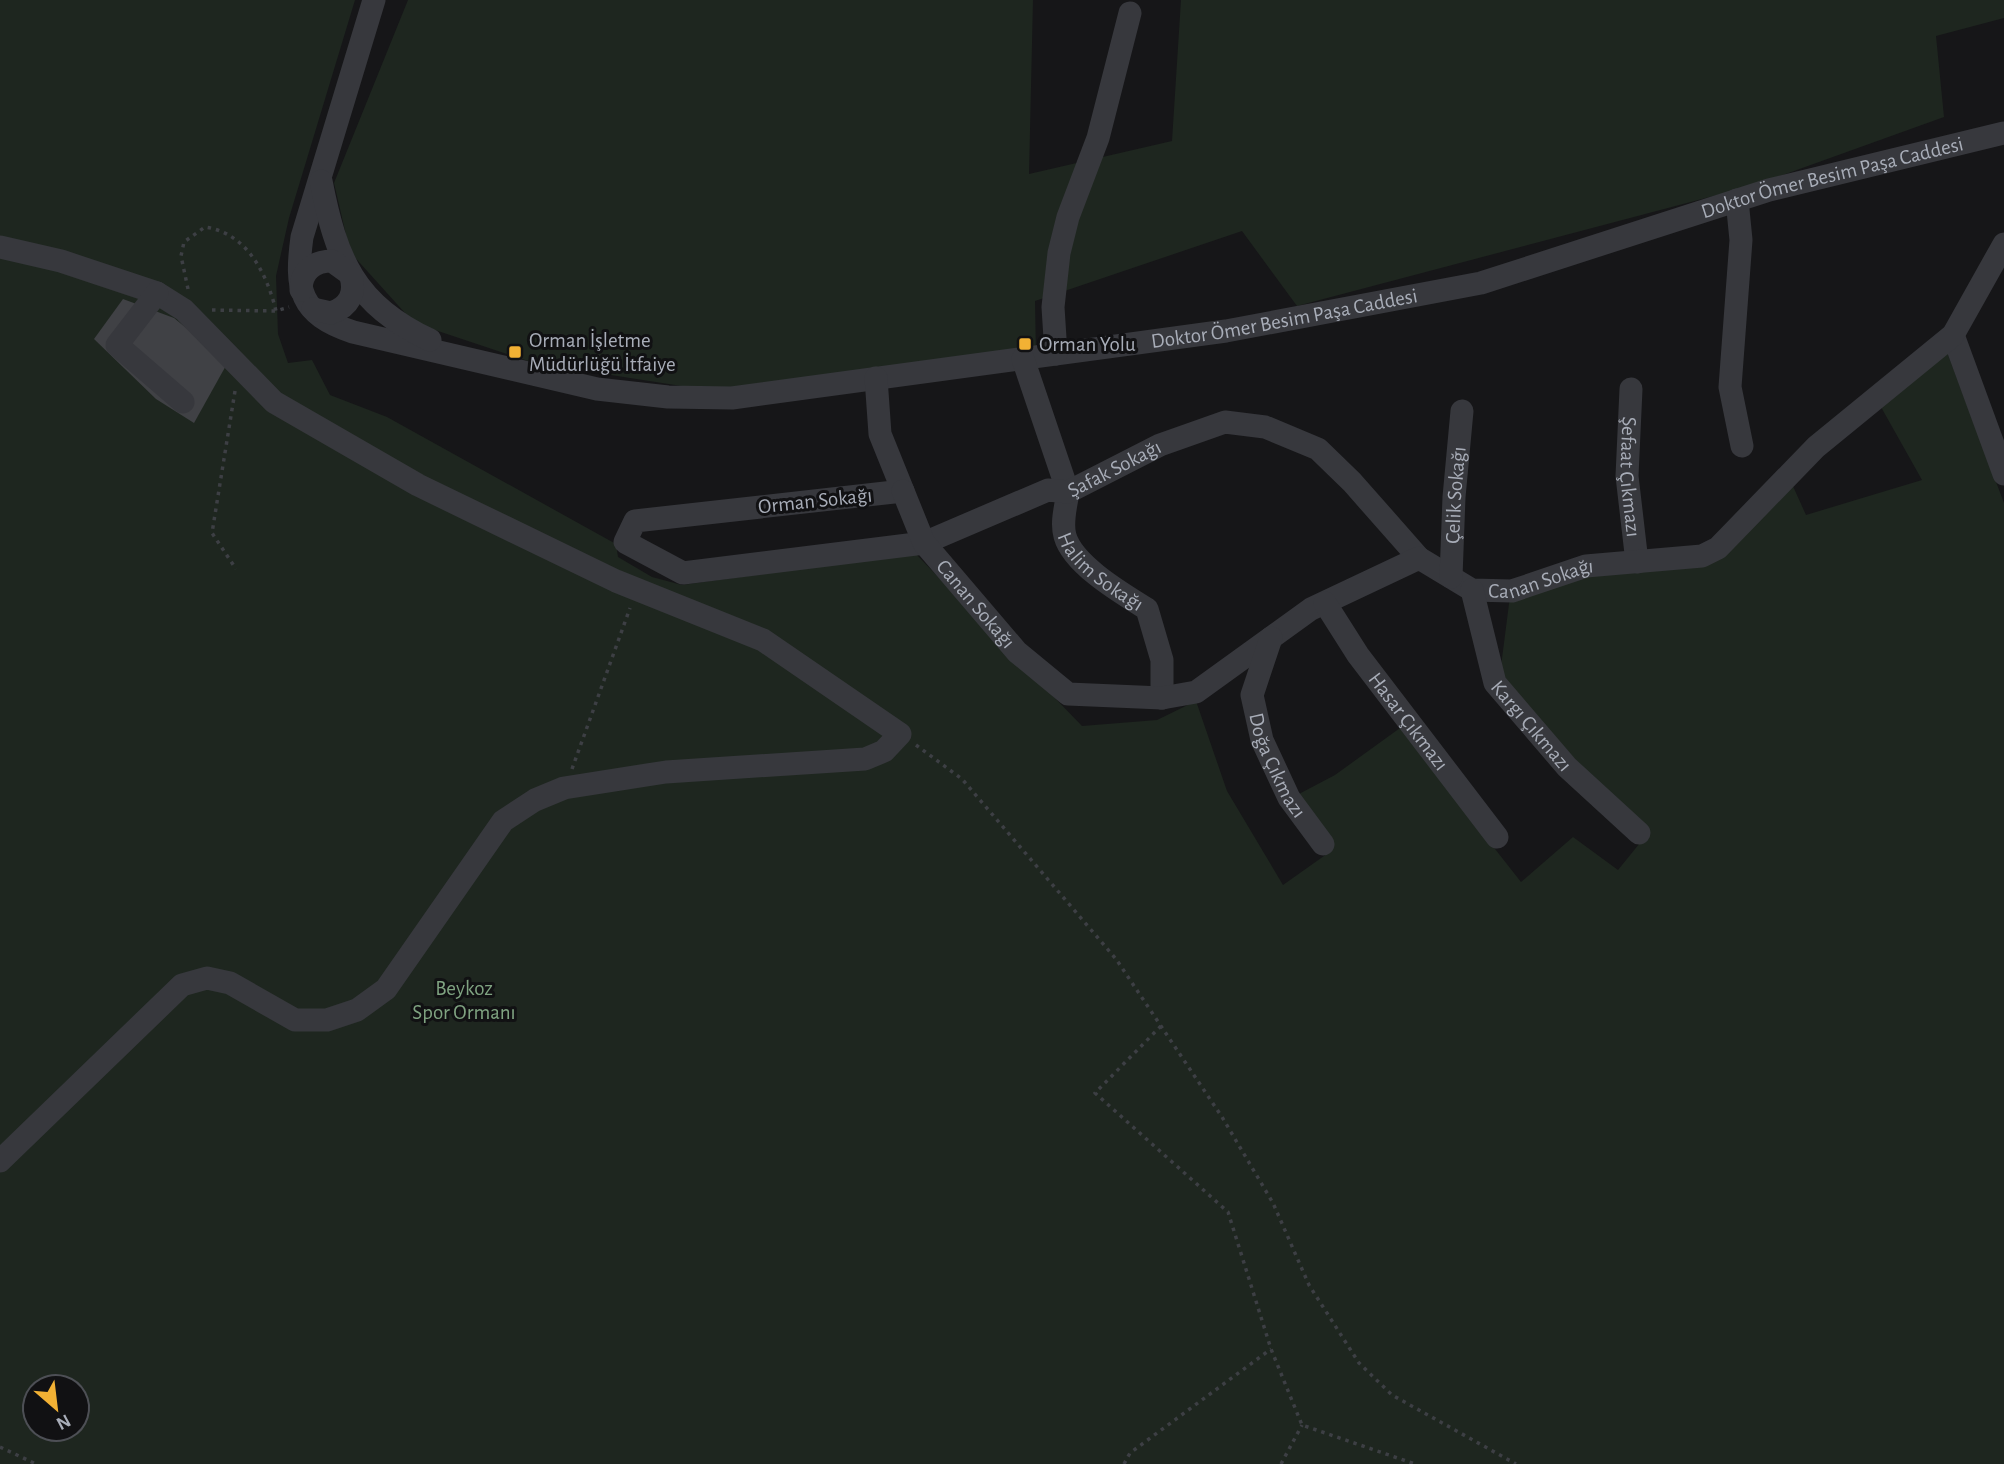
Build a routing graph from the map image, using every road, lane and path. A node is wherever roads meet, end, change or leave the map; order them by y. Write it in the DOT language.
graph roads {
  1 [pos="374,0"];
  2 [pos="1130,13"];
  3 [pos="2004,133"];
  4 [pos="321,178"];
  5 [pos="1737,200"];
  6 [pos="2004,244"];
  7 [pos="0,247"];
  8 [pos="350,274"];
  9 [pos="157,293"];
  10 [pos="305,300"];
  11 [pos="184,310"];
  12 [pos="276,311"];
  13 [pos="1953,335"];
  14 [pos="1056,354"];
  15 [pos="461,355"];
  16 [pos="1023,359"];
  17 [pos="239,367"];
  18 [pos="876,378"];
  19 [pos="1631,389"];
  20 [pos="183,402"];
  21 [pos="1462,411"];
  22 [pos="1997,442"];
  23 [pos="1742,446"];
  24 [pos="2004,474"];
  25 [pos="903,491"];
  26 [pos="1068,492"];
  27 [pos="924,543"];
  28 [pos="1419,558"];
  29 [pos="1637,562"];
  30 [pos="236,569"];
  31 [pos="683,573"];
  32 [pos="1451,577"];
  33 [pos="637,590"];
  34 [pos="1472,590"];
  35 [pos="1325,603"];
  36 [pos="1270,639"];
  37 [pos="1163,698"];
  38 [pos="900,734"];
  39 [pos="564,788"];
  40 [pos="1639,833"];
  41 [pos="1497,837"];
  42 [pos="1322,844"];
  43 [pos="1161,1026"];
  44 [pos="0,1161"];
  45 [pos="1271,1349"];
  46 [pos="1302,1425"];
  47 [pos="0,1447"];
  48 [pos="36,1464"];
  49 [pos="1124,1464"];
  50 [pos="1281,1464"];
  51 [pos="1415,1464"];
  52 [pos="1516,1464"];
  1 -- 4 [label="street"];
  2 -- 14 [label="street"];
  3 -- 5 [label="street, Doktor Ömer Besim Paşa Caddesi"];
  4 -- 8 [label="street"];
  4 -- 10 [label="street"];
  5 -- 14 [label="street, Doktor Ömer Besim Paşa Caddesi"];
  5 -- 23 [label="street"];
  6 -- 13 [label="street, Canan Sokağı"];
  7 -- 9 [label="street"];
  8 -- 10 [label="street"];
  8 -- 10 [label="street"];
  8 -- 15 [label="street"];
  9 -- 11 [label="street"];
  9 -- 20 [label="street"];
  10 -- 12 [label="path"];
  10 -- 15 [label="street, Doktor Ömer Besim Paşa Caddesi"];
  11 -- 12 [label="path"];
  11 -- 12 [label="path"];
  11 -- 17 [label="street"];
  13 -- 22 [label="street"];
  13 -- 29 [label="street, Canan Sokağı"];
  14 -- 16 [label="street, Doktor Ömer Besim Paşa Caddesi"];
  15 -- 18 [label="street, Doktor Ömer Besim Paşa Caddesi"];
  16 -- 18 [label="street, Doktor Ömer Besim Paşa Caddesi"];
  16 -- 26 [label="street, Halim Sokağı"];
  17 -- 30 [label="path"];
  17 -- 33 [label="street"];
  18 -- 25 [label="street, Orman Sokağı"];
  19 -- 29 [label="street, Şefaat Çıkmazı"];
  21 -- 32 [label="street, Çelik Sokağı"];
  22 -- 24 [label="street"];
  25 -- 27 [label="street, Canan Sokağı"];
  25 -- 31 [label="street, Orman Sokağı"];
  26 -- 27 [label="street, Şafak Sokağı"];
  26 -- 28 [label="street, Şafak Sokağı"];
  26 -- 37 [label="street, Halim Sokağı"];
  27 -- 31 [label="street, Şafak Sokağı"];
  27 -- 37 [label="street, Canan Sokağı"];
  28 -- 32 [label="street, Canan Sokağı"];
  28 -- 35 [label="street, Canan Sokağı"];
  29 -- 34 [label="street, Canan Sokağı"];
  32 -- 34 [label="street, Canan Sokağı"];
  33 -- 38 [label="street"];
  33 -- 39 [label="path"];
  34 -- 40 [label="street, Kargı Çıkmazı"];
  35 -- 36 [label="street, Canan Sokağı"];
  35 -- 41 [label="street, Hasar Çıkmazı"];
  36 -- 37 [label="street, Canan Sokağı"];
  36 -- 42 [label="street, Doğa Çıkmazı"];
  38 -- 39 [label="street"];
  38 -- 43 [label="path"];
  39 -- 44 [label="street"];
  43 -- 45 [label="path"];
  43 -- 52 [label="path"];
  45 -- 46 [label="path"];
  45 -- 49 [label="path"];
  46 -- 50 [label="path"];
  46 -- 51 [label="path"];
  47 -- 48 [label="path"];
}
